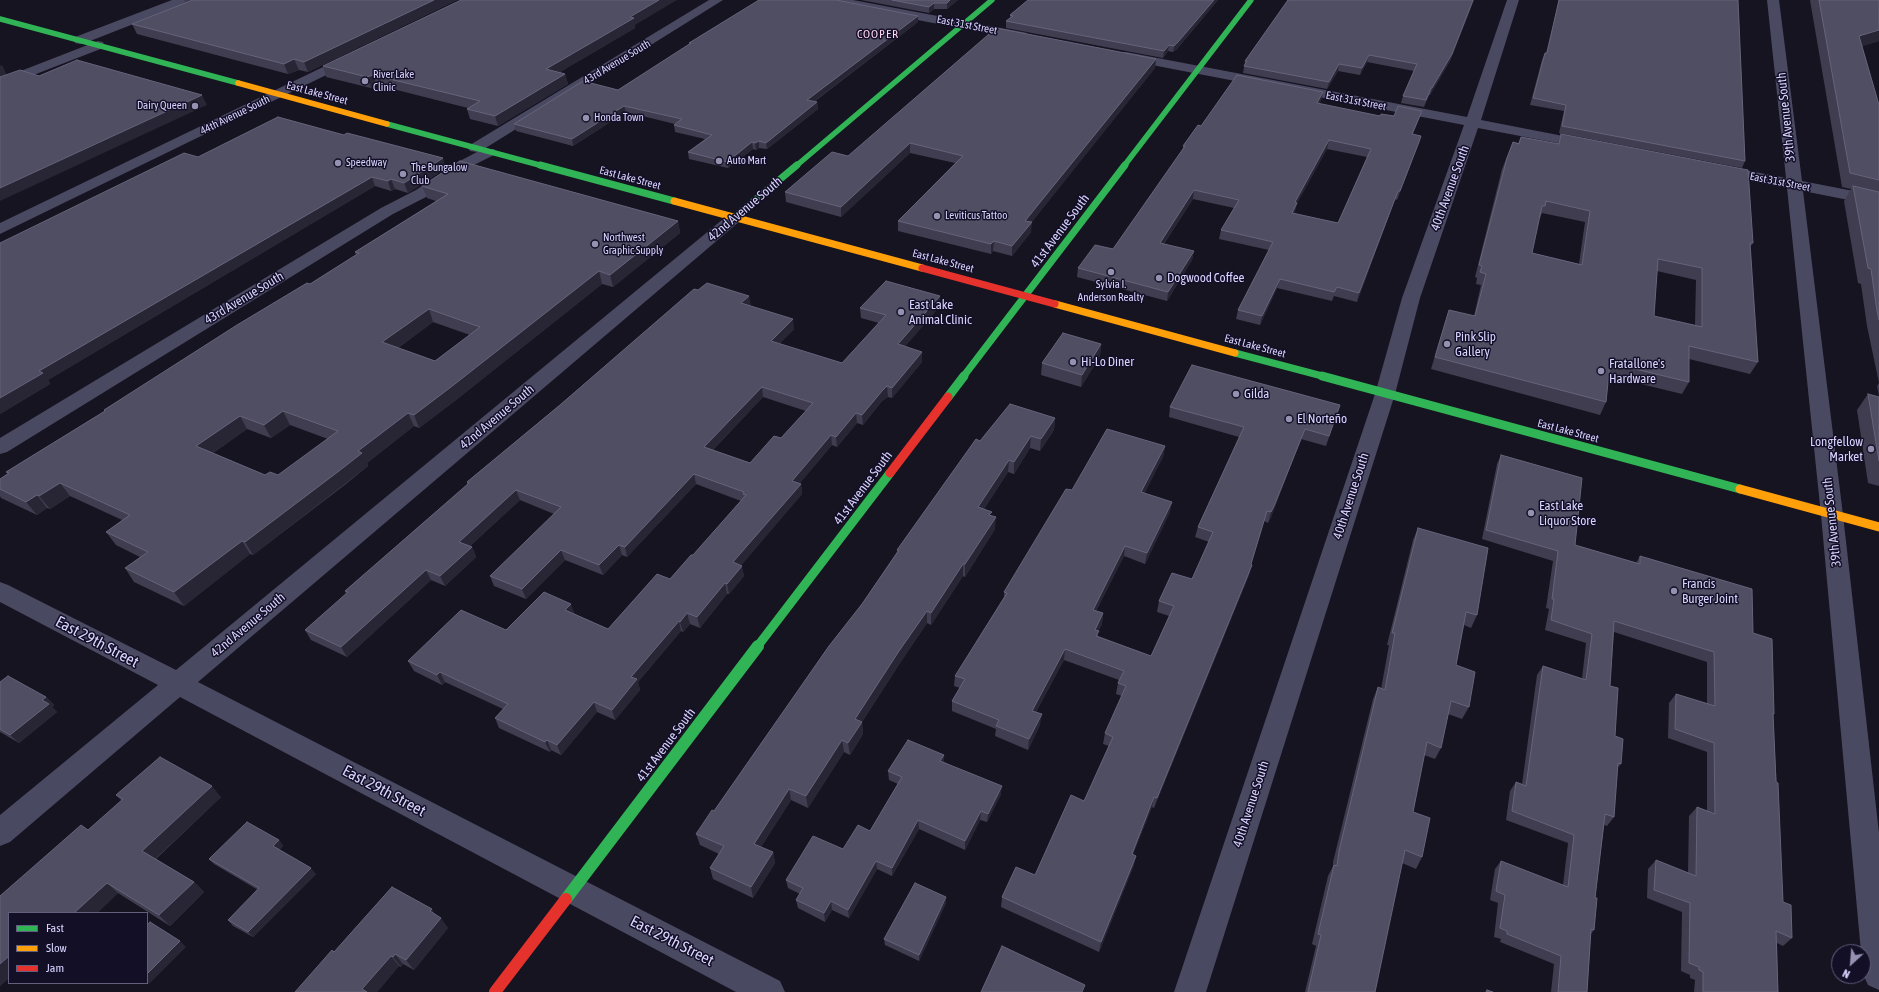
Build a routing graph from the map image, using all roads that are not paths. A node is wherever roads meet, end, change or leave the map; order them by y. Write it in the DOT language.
graph roads {
  1 [pos="183,0"];
  2 [pos="717,0"];
  3 [pos="834,0"];
  4 [pos="992,0"];
  5 [pos="1252,0"];
  6 [pos="1512,0"];
  7 [pos="1773,0"];
  8 [pos="0,19"];
  9 [pos="962,24"];
  10 [pos="1034,38"];
  11 [pos="80,40"];
  12 [pos="98,45"];
  13 [pos="363,52"];
  14 [pos="1116,54"];
  15 [pos="1198,70"];
  16 [pos="0,84"];
  17 [pos="278,94"];
  18 [pos="1472,123"];
  19 [pos="1605,148"];
  20 [pos="482,150"];
  21 [pos="1704,167"];
  22 [pos="1793,184"];
  23 [pos="1879,201"];
  24 [pos="734,218"];
  25 [pos="0,229"];
  26 [pos="1026,296"];
  27 [pos="1385,394"];
  28 [pos="0,447"];
  29 [pos="1832,515"];
  30 [pos="1879,528"];
  31 [pos="0,591"];
  32 [pos="178,684"];
  33 [pos="0,833"];
  34 [pos="572,890"];
  35 [pos="1879,974"];
  36 [pos="495,992"];
  37 [pos="769,992"];
  38 [pos="1190,992"];
  1 -- 11 [label="street"];
  2 -- 20 [label="street, 43rd Avenue South"];
  3 -- 9 [label="street, East 31st Street"];
  4 -- 9 [label="main road, 42nd Avenue South"];
  5 -- 15 [label="main road, 41st Avenue South"];
  6 -- 18 [label="street, 40th Avenue South"];
  7 -- 22 [label="street, 39th Avenue South"];
  8 -- 11 [label="main road, East Lake Street"];
  9 -- 10 [label="street, East 31st Street"];
  9 -- 24 [label="main road, 42nd Avenue South"];
  11 -- 12 [label="main road, East Lake Street"];
  12 -- 16 [label="street"];
  12 -- 17 [label="main road, East Lake Street"];
  13 -- 17 [label="street, 44th Avenue South"];
  14 -- 15 [label="street, East 31st Street"];
  15 -- 18 [label="street, East 31st Street"];
  15 -- 26 [label="main road, 41st Avenue South"];
  17 -- 20 [label="main road, East Lake Street"];
  17 -- 25 [label="street, 44th Avenue South"];
  18 -- 19 [label="street, East 31st Street"];
  18 -- 27 [label="street, 40th Avenue South"];
  20 -- 24 [label="main road, East Lake Street"];
  20 -- 28 [label="street, 43rd Avenue South"];
  21 -- 22 [label="street, East 31st Street"];
  22 -- 23 [label="street, East 31st Street"];
  22 -- 29 [label="street, 39th Avenue South"];
  24 -- 26 [label="main road, East Lake Street"];
  24 -- 32 [label="street, 42nd Avenue South"];
  26 -- 27 [label="main road, East Lake Street"];
  26 -- 34 [label="main road, 41st Avenue South"];
  27 -- 29 [label="main road, East Lake Street"];
  27 -- 38 [label="street, 40th Avenue South"];
  29 -- 30 [label="main road, East Lake Street"];
  29 -- 35 [label="street, 39th Avenue South"];
  31 -- 32 [label="street, East 29th Street"];
  32 -- 33 [label="street, 42nd Avenue South"];
  32 -- 34 [label="street, East 29th Street"];
  34 -- 36 [label="main road, 41st Avenue South"];
  34 -- 37 [label="street, East 29th Street"];
}
